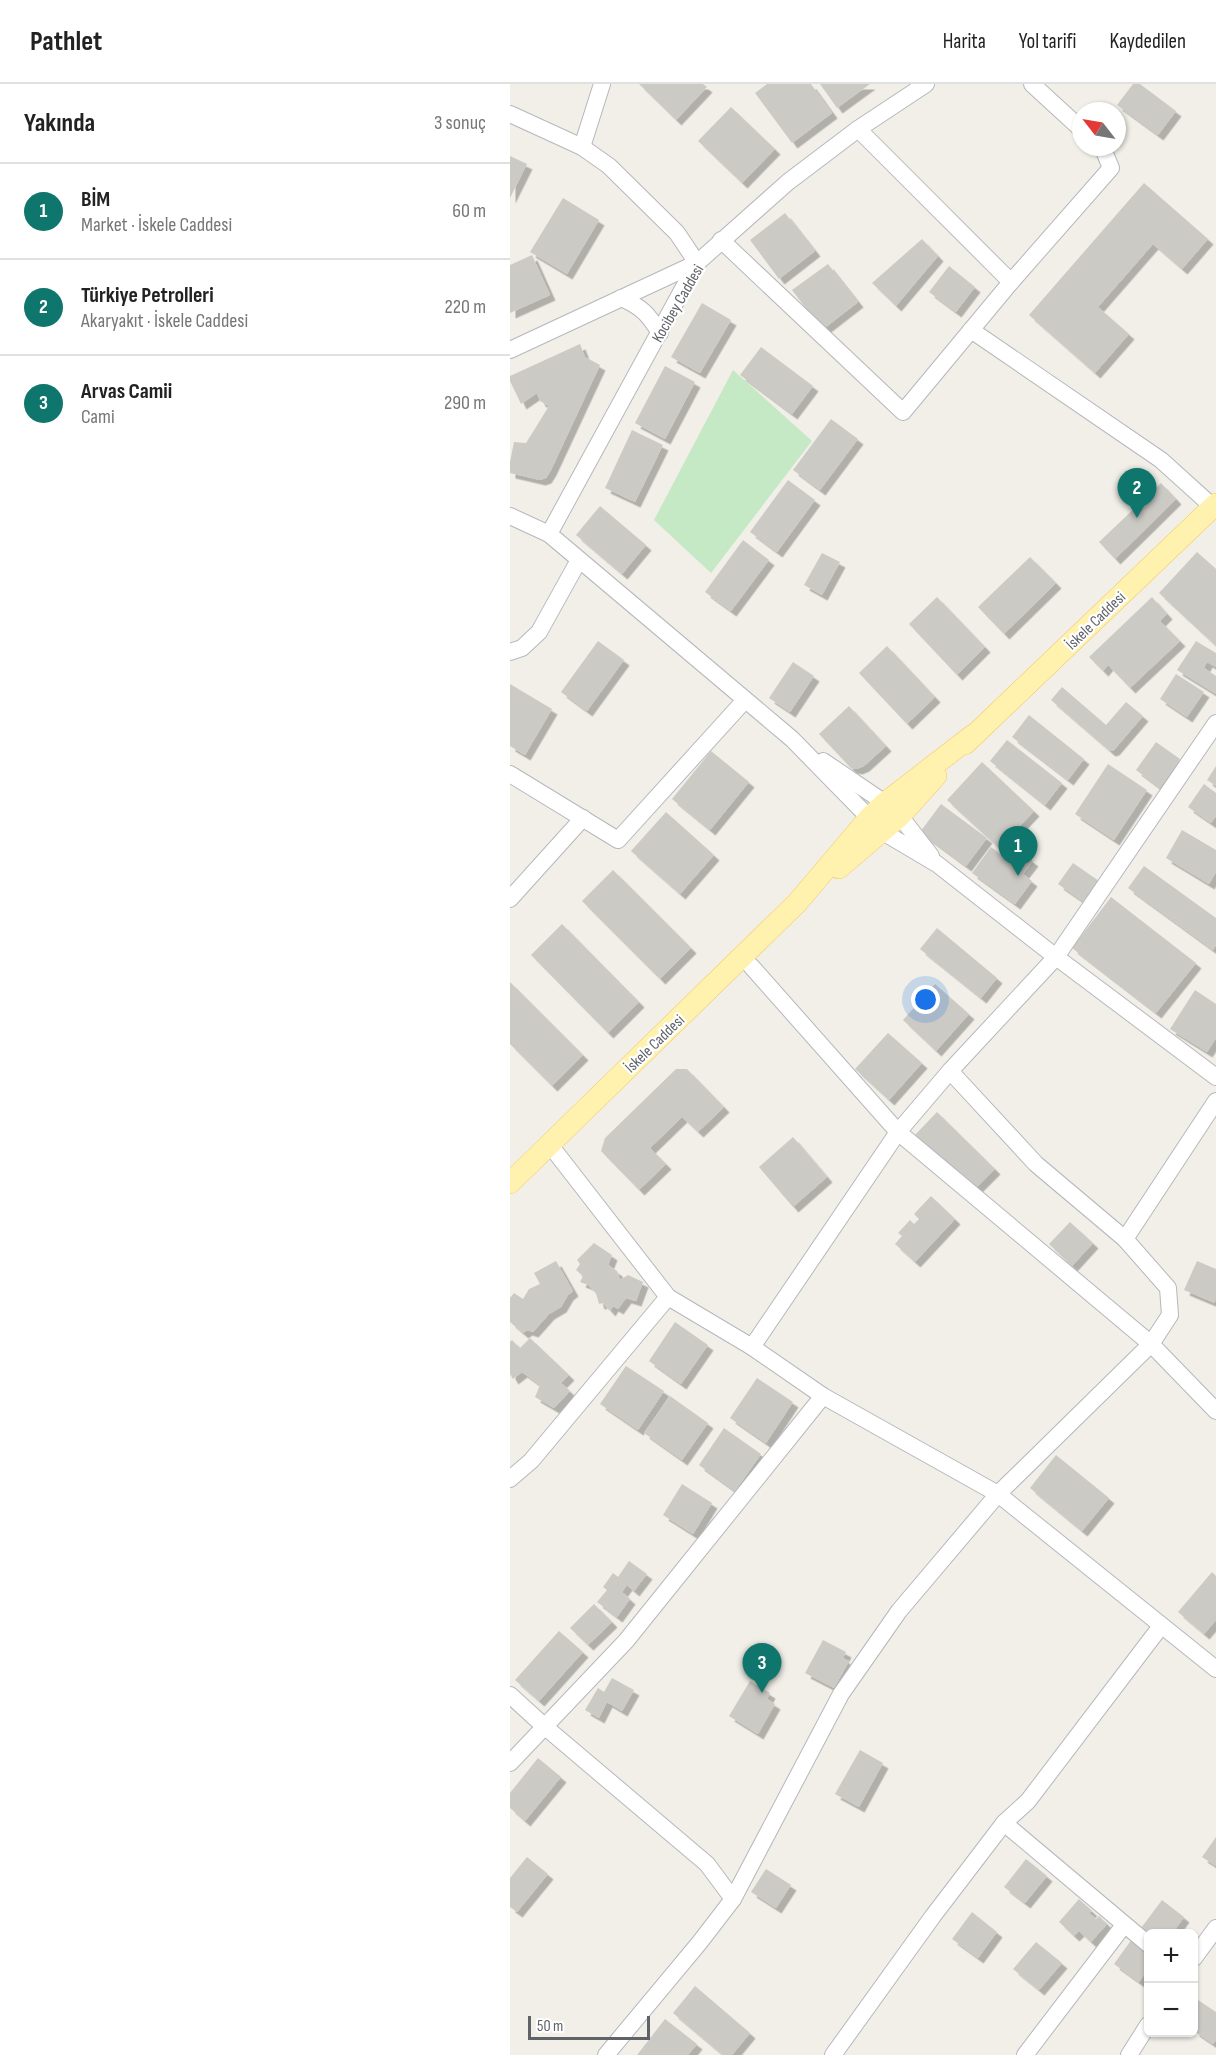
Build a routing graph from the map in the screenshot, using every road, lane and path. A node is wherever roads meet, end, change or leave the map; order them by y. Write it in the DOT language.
graph roads {
  1 [pos="602,84"];
  2 [pos="926,84"];
  3 [pos="1032,84"];
  4 [pos="510,114"];
  5 [pos="1072,121"];
  6 [pos="858,129"];
  7 [pos="582,147"];
  8 [pos="1106,156"];
  9 [pos="721,240"];
  10 [pos="697,263"];
  11 [pos="1011,282"];
  12 [pos="621,298"];
  13 [pos="971,330"];
  14 [pos="660,333"];
  15 [pos="510,350"];
  16 [pos="1214,506"];
  17 [pos="510,516"];
  18 [pos="549,534"];
  19 [pos="579,560"];
  20 [pos="510,652"];
  21 [pos="745,700"];
  22 [pos="1216,723"];
  23 [pos="792,740"];
  24 [pos="510,774"];
  25 [pos="893,810"];
  26 [pos="582,818"];
  27 [pos="876,825"];
  28 [pos="937,864"];
  29 [pos="510,899"];
  30 [pos="1056,957"];
  31 [pos="751,966"];
  32 [pos="950,1071"];
  33 [pos="1216,1077"];
  34 [pos="1216,1101"];
  35 [pos="898,1132"];
  36 [pos="550,1145"];
  37 [pos="510,1183"];
  38 [pos="1125,1239"];
  39 [pos="668,1297"];
  40 [pos="1151,1344"];
  41 [pos="752,1347"];
  42 [pos="823,1396"];
  43 [pos="1216,1411"];
  44 [pos="510,1479"];
  45 [pos="998,1494"];
  46 [pos="1161,1626"];
  47 [pos="1216,1669"];
  48 [pos="510,1695"];
  49 [pos="544,1726"];
  50 [pos="510,1763"];
  51 [pos="1004,1823"];
  52 [pos="733,1899"];
  53 [pos="1124,1925"];
  54 [pos="1216,1928"];
  55 [pos="1144,1940"];
  56 [pos="1198,1953"];
  57 [pos="1144,2033"];
  58 [pos="606,2055"];
  59 [pos="833,2055"];
  60 [pos="1025,2055"];
  61 [pos="1130,2055"];
  1 -- 7 [label="street"];
  2 -- 6 [label="street, Kocibey Caddesi"];
  3 -- 5 [label="street"];
  4 -- 7 [label="street"];
  6 -- 9 [label="street, Kocibey Caddesi"];
  6 -- 11 [label="street"];
  7 -- 10 [label="street"];
  8 -- 11 [label="street"];
  9 -- 10 [label="street, Kocibey Caddesi"];
  9 -- 13 [label="street"];
  10 -- 12 [label="street"];
  10 -- 14 [label="street, Kocibey Caddesi"];
  11 -- 13 [label="street"];
  12 -- 14 [label="street"];
  12 -- 15 [label="street"];
  13 -- 16 [label="street"];
  14 -- 18 [label="street, Kocibey Caddesi"];
  16 -- 25 [label="main road, İskele Caddesi"];
  17 -- 18 [label="street"];
  18 -- 19 [label="street"];
  19 -- 20 [label="street"];
  19 -- 21 [label="street"];
  21 -- 23 [label="street"];
  21 -- 26 [label="street"];
  22 -- 30 [label="street"];
  23 -- 25 [label="street"];
  23 -- 27 [label="street"];
  24 -- 26 [label="street"];
  25 -- 27 [label="main road, İskele Caddesi"];
  25 -- 28 [label="street"];
  26 -- 29 [label="street"];
  27 -- 28 [label="street"];
  27 -- 36 [label="main road, İskele Caddesi"];
  28 -- 30 [label="street"];
  30 -- 32 [label="street"];
  30 -- 33 [label="street"];
  31 -- 35 [label="street"];
  32 -- 35 [label="street"];
  32 -- 38 [label="street"];
  34 -- 38 [label="street"];
  35 -- 40 [label="street"];
  35 -- 41 [label="street"];
  36 -- 37 [label="main road, İskele Caddesi"];
  36 -- 39 [label="street"];
  38 -- 40 [label="street"];
  39 -- 41 [label="street"];
  39 -- 44 [label="street"];
  40 -- 43 [label="street"];
  40 -- 45 [label="street"];
  41 -- 42 [label="street"];
  42 -- 45 [label="street"];
  42 -- 49 [label="street"];
  45 -- 46 [label="street"];
  45 -- 52 [label="street"];
  46 -- 47 [label="street"];
  46 -- 51 [label="street"];
  48 -- 49 [label="street"];
  49 -- 50 [label="street"];
  49 -- 52 [label="street"];
  51 -- 53 [label="street"];
  51 -- 59 [label="street"];
  52 -- 58 [label="street"];
  53 -- 55 [label="street"];
  53 -- 60 [label="street"];
  54 -- 56 [label="street"];
  57 -- 61 [label="street"];
}
